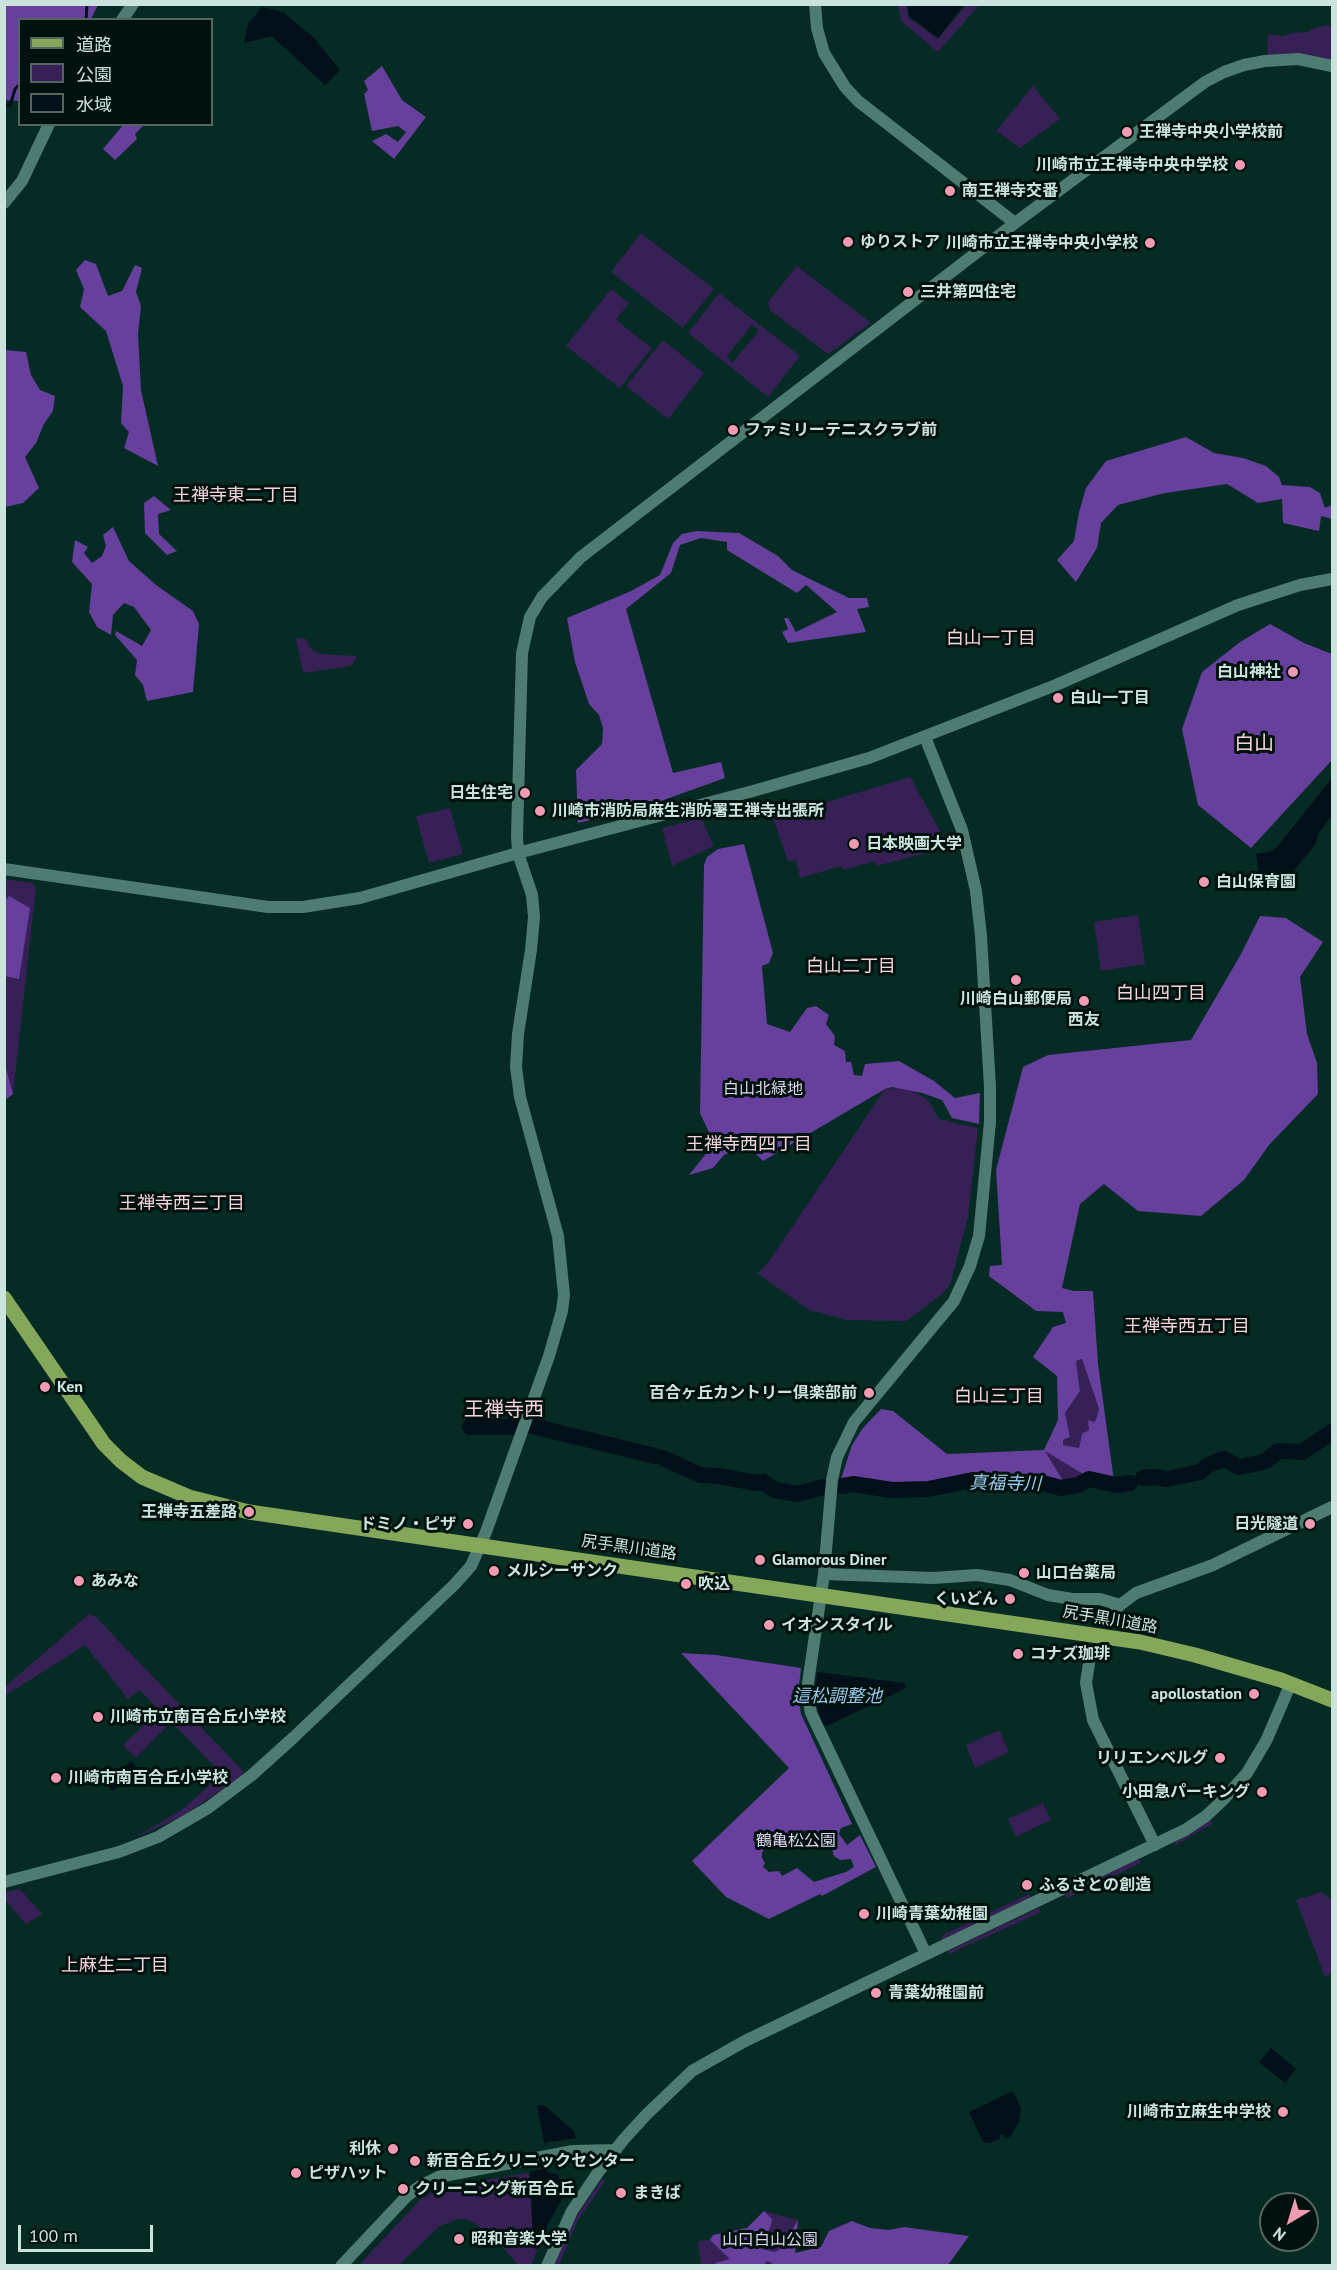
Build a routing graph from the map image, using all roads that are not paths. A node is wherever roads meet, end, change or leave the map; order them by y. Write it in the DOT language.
graph roads {
  1 [pos="133,4"];
  2 [pos="814,4"];
  3 [pos="123,18"];
  4 [pos="1332,66"];
  5 [pos="48,126"];
  6 [pos="4,203"];
  7 [pos="1015,223"];
  8 [pos="1332,579"];
  9 [pos="925,737"];
  10 [pos="518,853"];
  11 [pos="4,869"];
  12 [pos="4,1298"];
  13 [pos="1332,1506"];
  14 [pos="480,1545"];
  15 [pos="824,1574"];
  16 [pos="821,1595"];
  17 [pos="1120,1605"];
  18 [pos="1106,1621"];
  19 [pos="1091,1650"];
  20 [pos="1291,1683"];
  21 [pos="1332,1700"];
  22 [pos="1155,1845"];
  23 [pos="4,1882"];
  24 [pos="926,1954"];
  25 [pos="615,2150"];
  26 [pos="341,2265"];
  27 [pos="548,2265"];
  1 -- 3 [label="street"];
  2 -- 7 [label="street"];
  4 -- 7 [label="street"];
  5 -- 6 [label="street"];
  7 -- 10 [label="street"];
  8 -- 9 [label="street"];
  9 -- 10 [label="street"];
  9 -- 15 [label="street"];
  10 -- 11 [label="street"];
  10 -- 14 [label="street"];
  12 -- 14 [label="main road, 尻手黒川道路"];
  13 -- 17 [label="street"];
  14 -- 16 [label="main road, 尻手黒川道路"];
  14 -- 23 [label="street"];
  15 -- 16 [label="street"];
  15 -- 17 [label="street"];
  16 -- 20 [label="main road, 尻手黒川道路"];
  16 -- 24 [label="street"];
  17 -- 18 [label="street"];
  19 -- 22 [label="street"];
  20 -- 21 [label="main road, 尻手黒川道路"];
  20 -- 22 [label="street"];
  22 -- 24 [label="street"];
  24 -- 25 [label="street"];
  25 -- 26 [label="street"];
  25 -- 27 [label="street"];
}
